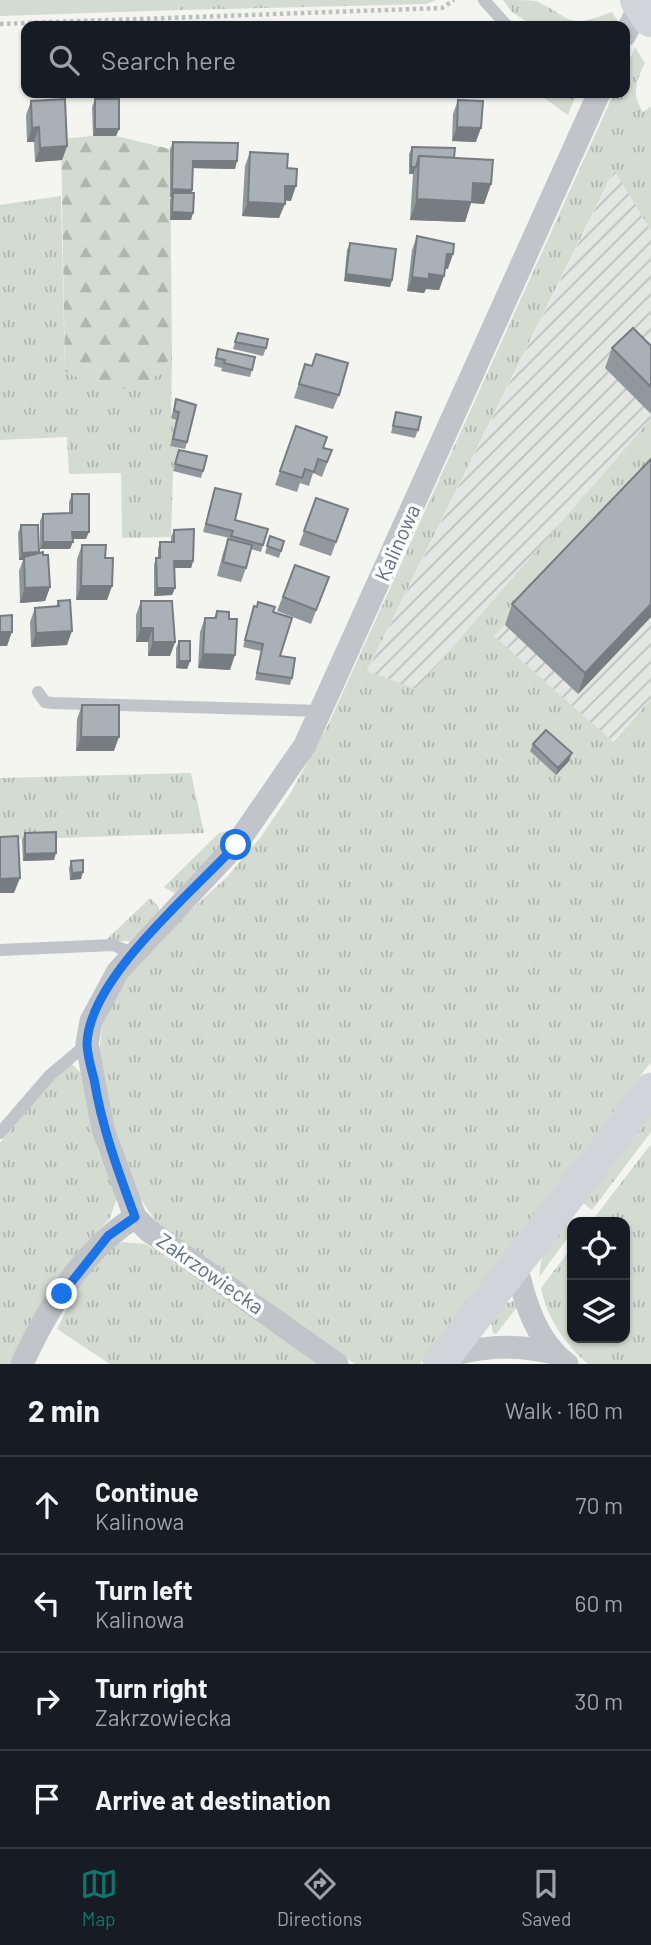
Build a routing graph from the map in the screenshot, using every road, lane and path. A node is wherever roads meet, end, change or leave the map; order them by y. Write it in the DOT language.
graph roads {
  1 [pos="454,0"];
  2 [pos="484,0"];
  3 [pos="641,0"];
  4 [pos="651,18"];
  5 [pos="83,21"];
  6 [pos="503,21"];
  7 [pos="21,23"];
  8 [pos="0,24"];
  9 [pos="630,24"];
  10 [pos="597,98"];
  11 [pos="38,692"];
  12 [pos="321,711"];
  13 [pos="0,950"];
  14 [pos="132,953"];
  15 [pos="87,1044"];
  16 [pos="651,1089"];
  17 [pos="0,1133"];
  18 [pos="135,1217"];
  19 [pos="516,1264"];
  20 [pos="558,1358"];
  21 [pos="441,1360"];
  22 [pos="22,1364"];
  23 [pos="337,1364"];
  1 -- 5 [label="path"];
  2 -- 6 [label="lane"];
  3 -- 4 [label="highway"];
  3 -- 9 [label="street"];
  7 -- 8 [label="path"];
  10 -- 12 [label="street, Kalinowa"];
  11 -- 12 [label="lane"];
  12 -- 14 [label="street, Kalinowa"];
  13 -- 14 [label="lane"];
  14 -- 15 [label="street, Kalinowa"];
  15 -- 17 [label="lane"];
  15 -- 18 [label="street, Kalinowa"];
  16 -- 19 [label="street"];
  18 -- 22 [label="street"];
  18 -- 23 [label="street, Zakrzowiecka"];
  19 -- 20 [label="street"];
  19 -- 21 [label="street"];
  20 -- 21 [label="street"];
}
